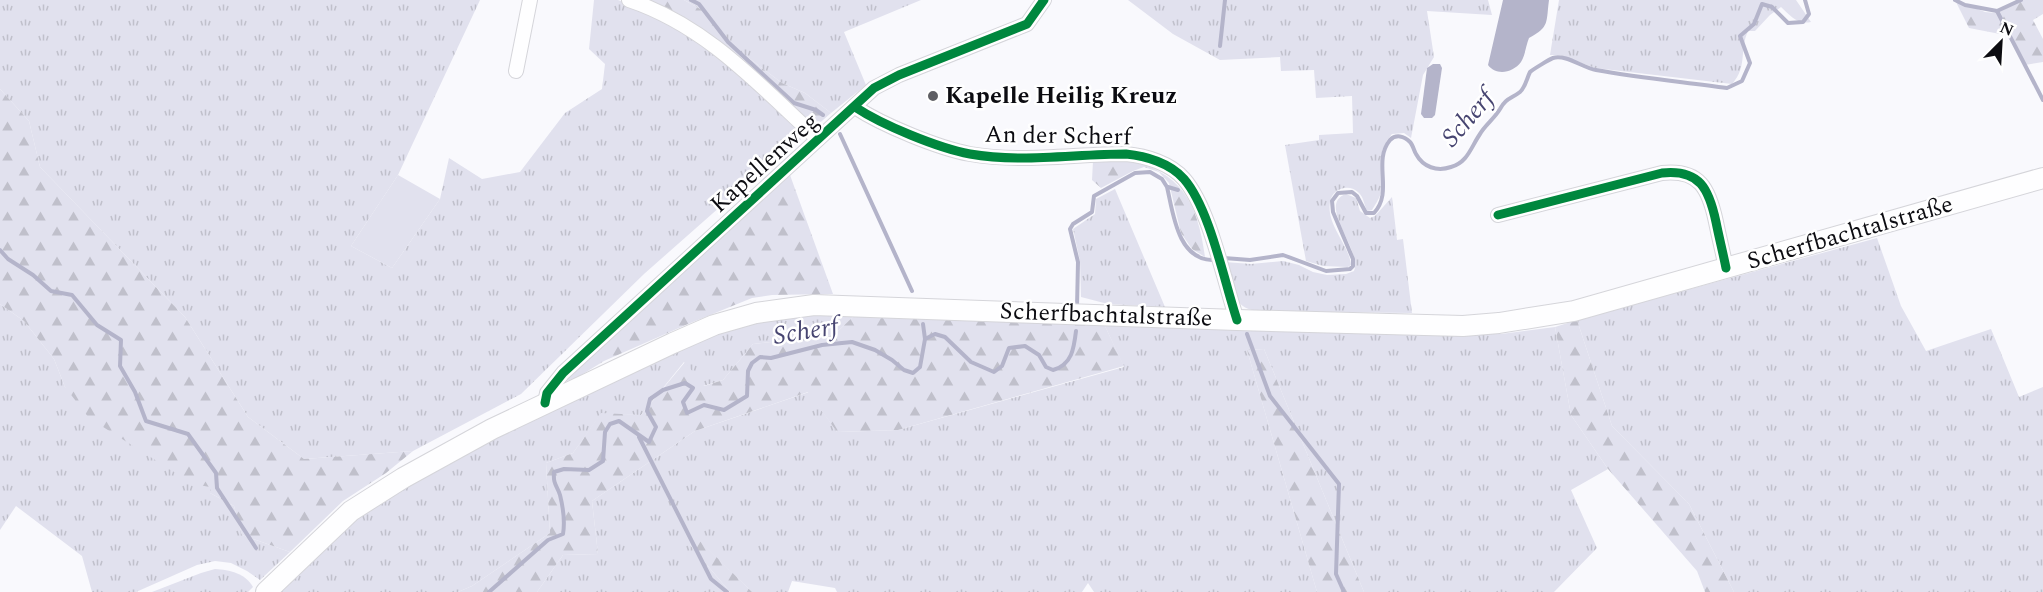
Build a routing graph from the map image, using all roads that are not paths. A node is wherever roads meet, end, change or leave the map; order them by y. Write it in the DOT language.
graph roads {
  1 [pos="530,0"];
  2 [pos="629,0"];
  3 [pos="1044,0"];
  4 [pos="516,71"];
  5 [pos="855,106"];
  6 [pos="818,139"];
  7 [pos="2043,178"];
  8 [pos="1498,215"];
  9 [pos="1726,268"];
  10 [pos="1237,320"];
  11 [pos="545,403"];
  12 [pos="266,592"];
  1 -- 4 [label="street"];
  2 -- 6 [label="street, Kapellenweg"];
  3 -- 5 [label="street, Kapellenweg"];
  5 -- 6 [label="street, Kapellenweg"];
  5 -- 10 [label="street, An der Scherf"];
  6 -- 11 [label="street, Kapellenweg"];
  7 -- 9 [label="main road, Scherfbachtalstraße"];
  8 -- 9 [label="street"];
  9 -- 10 [label="main road, Scherfbachtalstraße"];
  10 -- 11 [label="main road, Scherfbachtalstraße"];
  11 -- 12 [label="main road, Scherfbachtalstraße"];
}
